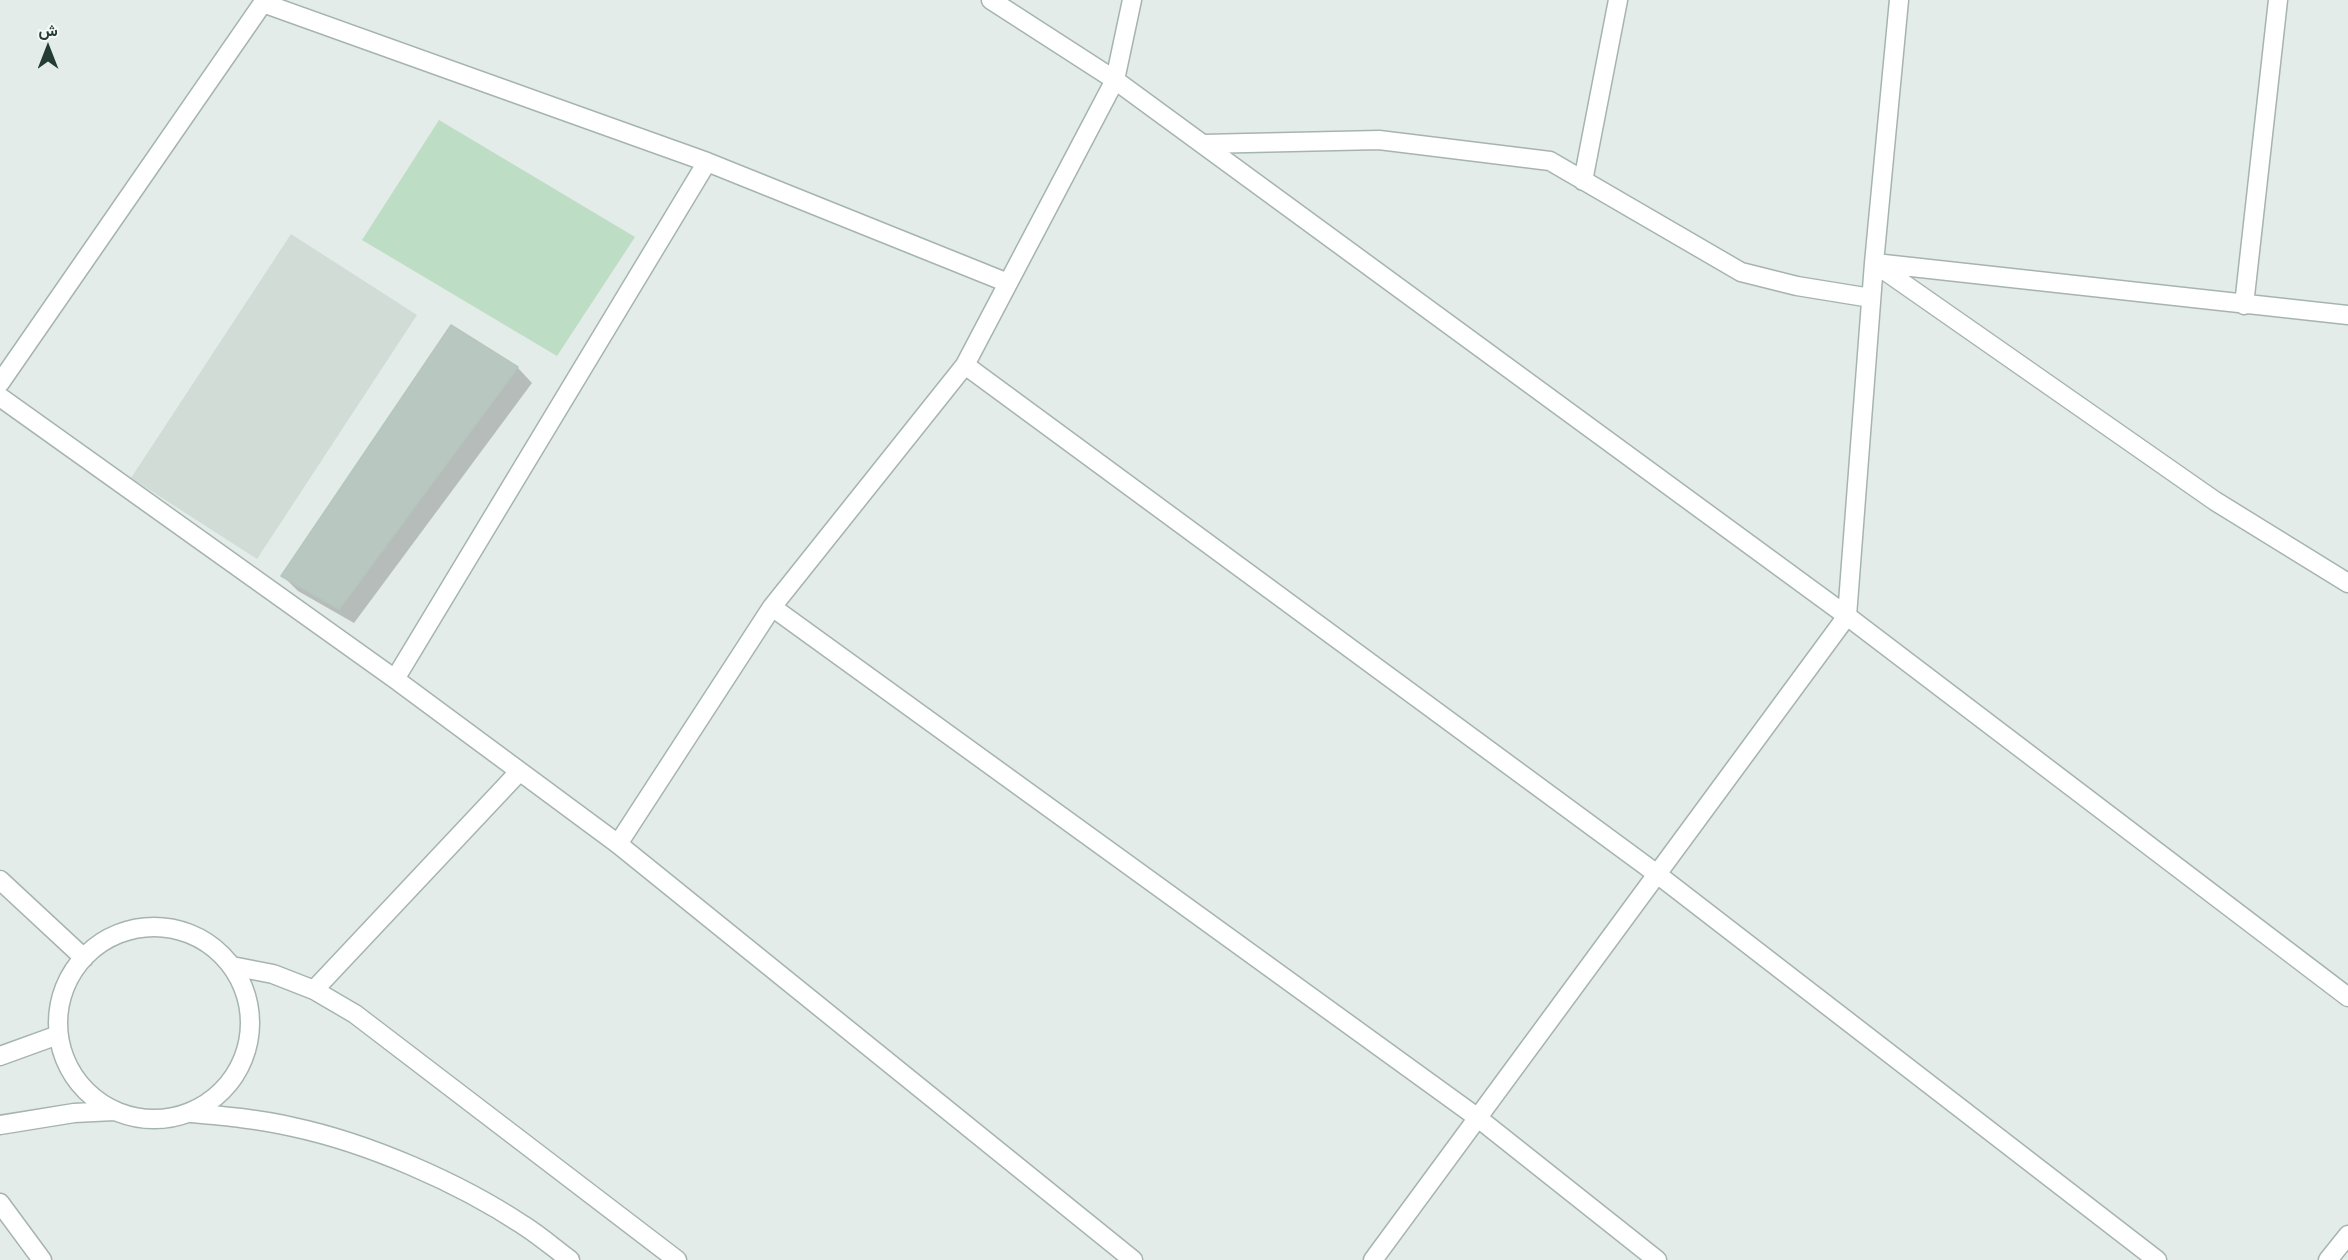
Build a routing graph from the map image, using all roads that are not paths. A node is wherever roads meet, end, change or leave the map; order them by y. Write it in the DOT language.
graph roads {
  1 [pos="991,0"];
  2 [pos="1132,0"];
  3 [pos="1618,0"];
  4 [pos="1899,0"];
  5 [pos="2278,0"];
  6 [pos="264,1"];
  7 [pos="1115,80"];
  8 [pos="1203,144"];
  9 [pos="707,162"];
  10 [pos="1583,181"];
  11 [pos="1874,263"];
  12 [pos="1008,283"];
  13 [pos="1871,298"];
  14 [pos="2244,305"];
  15 [pos="2348,315"];
  16 [pos="965,365"];
  17 [pos="0,383"];
  18 [pos="0,397"];
  19 [pos="2348,583"];
  20 [pos="772,607"];
  21 [pos="1847,616"];
  22 [pos="395,679"];
  23 [pos="519,772"];
  24 [pos="618,844"];
  25 [pos="1657,874"];
  26 [pos="0,880"];
  27 [pos="84,958"];
  28 [pos="232,966"];
  29 [pos="314,990"];
  30 [pos="2348,997"];
  31 [pos="58,1035"];
  32 [pos="0,1056"];
  33 [pos="116,1111"];
  34 [pos="190,1113"];
  35 [pos="1478,1118"];
  36 [pos="0,1125"];
  37 [pos="0,1203"];
  38 [pos="2348,1235"];
  39 [pos="42,1260"];
  40 [pos="570,1260"];
  41 [pos="677,1260"];
  42 [pos="1133,1260"];
  43 [pos="1374,1260"];
  44 [pos="1657,1260"];
  45 [pos="2157,1260"];
  46 [pos="2328,1260"];
  1 -- 7 [label="street"];
  2 -- 7 [label="street"];
  3 -- 10 [label="street"];
  4 -- 11 [label="street"];
  5 -- 14 [label="street"];
  6 -- 9 [label="street"];
  6 -- 17 [label="street"];
  7 -- 8 [label="street"];
  7 -- 12 [label="street"];
  8 -- 10 [label="street"];
  8 -- 21 [label="street"];
  9 -- 12 [label="street"];
  9 -- 22 [label="street"];
  10 -- 13 [label="street"];
  11 -- 13 [label="street"];
  11 -- 14 [label="street"];
  11 -- 19 [label="street"];
  12 -- 16 [label="street"];
  13 -- 21 [label="street"];
  14 -- 15 [label="street"];
  16 -- 20 [label="street"];
  16 -- 25 [label="street"];
  18 -- 22 [label="street"];
  20 -- 24 [label="street"];
  20 -- 35 [label="street"];
  21 -- 25 [label="street"];
  21 -- 30 [label="street"];
  22 -- 23 [label="street"];
  23 -- 24 [label="street"];
  23 -- 29 [label="street"];
  24 -- 42 [label="street"];
  25 -- 35 [label="street"];
  25 -- 45 [label="street"];
  26 -- 27 [label="street"];
  27 -- 28 [label="street"];
  27 -- 31 [label="street"];
  28 -- 29 [label="street"];
  28 -- 34 [label="street"];
  29 -- 41 [label="street"];
  31 -- 32 [label="street"];
  31 -- 33 [label="street"];
  33 -- 34 [label="street"];
  33 -- 36 [label="street"];
  34 -- 40 [label="street"];
  35 -- 43 [label="street"];
  35 -- 44 [label="street"];
  37 -- 39 [label="street"];
  38 -- 46 [label="street"];
}
